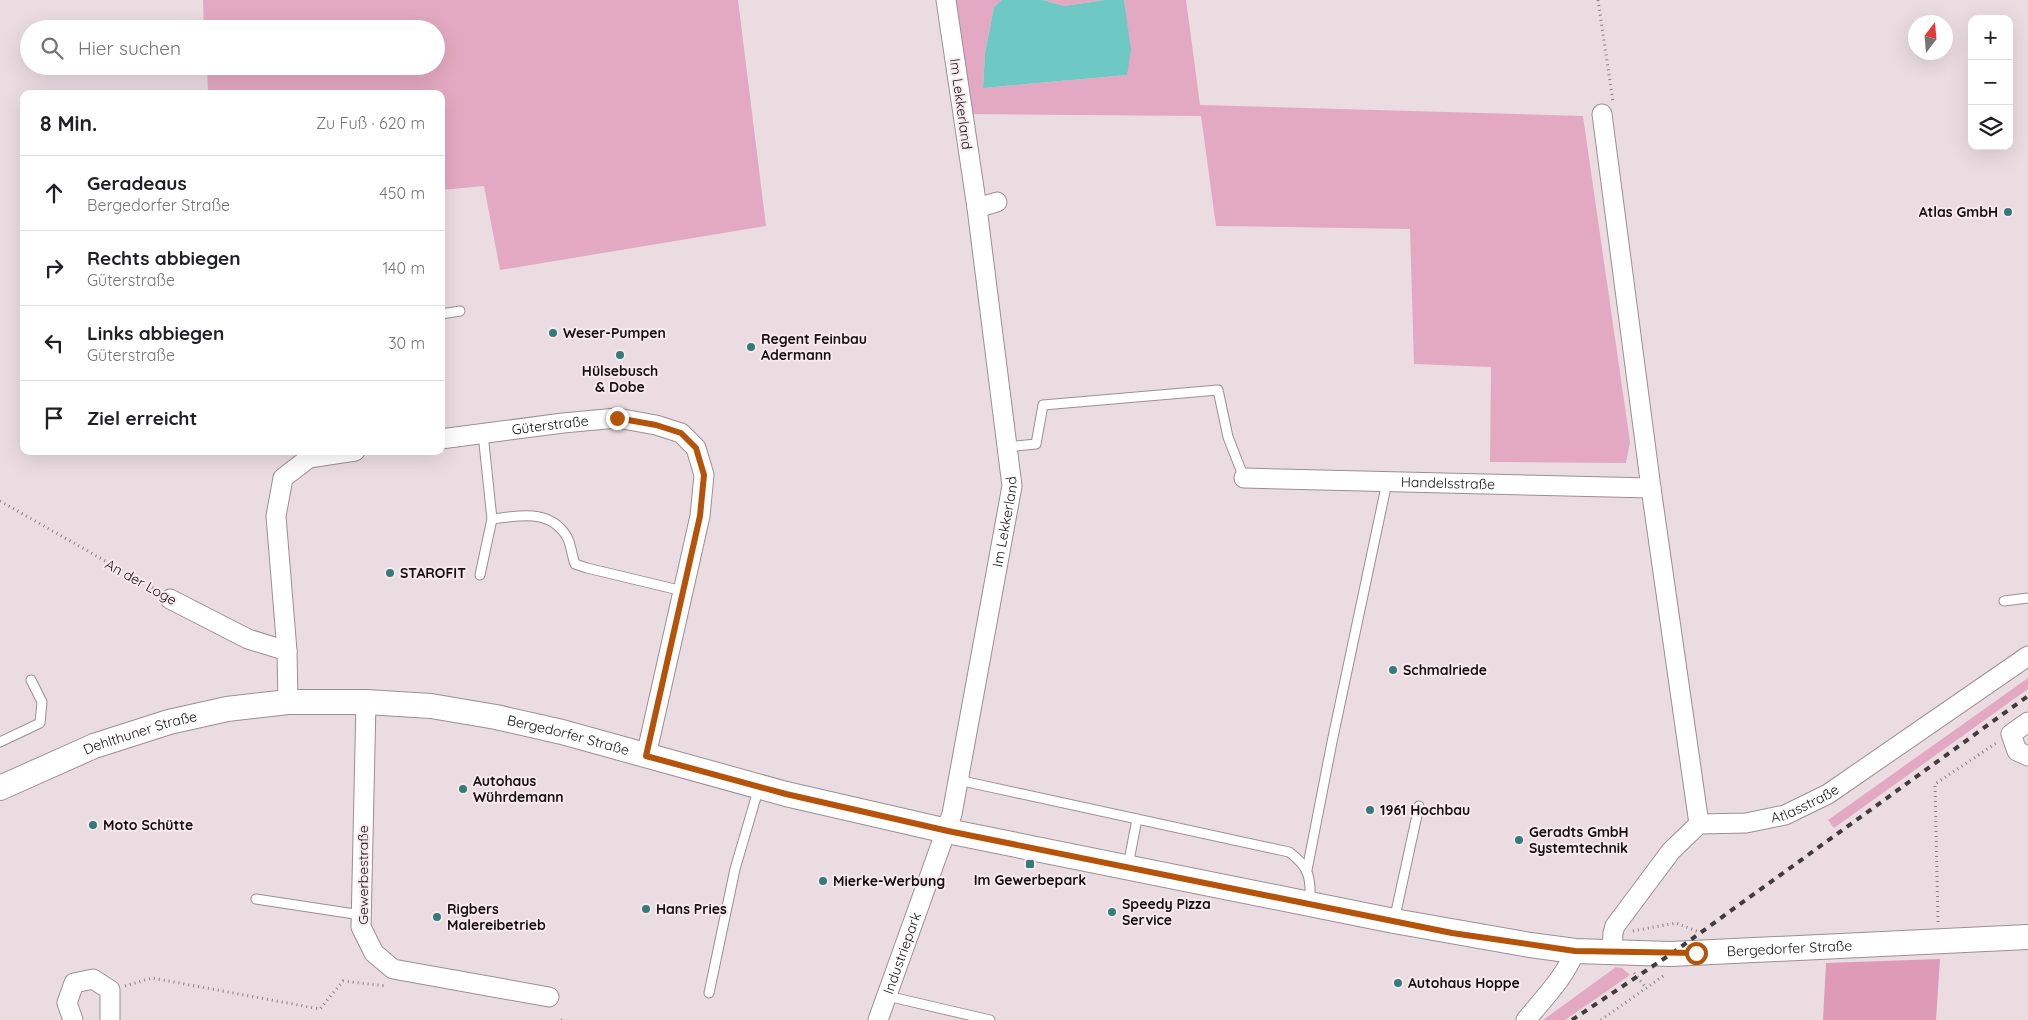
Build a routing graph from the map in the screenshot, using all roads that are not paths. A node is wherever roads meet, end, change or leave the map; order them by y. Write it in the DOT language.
graph roads {
  1 [pos="946,0"];
  2 [pos="1602,114"];
  3 [pos="997,202"];
  4 [pos="977,208"];
  5 [pos="460,311"];
  6 [pos="445,313"];
  7 [pos="483,434"];
  8 [pos="445,439"];
  9 [pos="1007,446"];
  10 [pos="329,455"];
  11 [pos="1244,478"];
  12 [pos="1387,482"];
  13 [pos="1651,488"];
  14 [pos="492,519"];
  15 [pos="480,575"];
  16 [pos="683,591"];
  17 [pos="170,598"];
  18 [pos="2028,598"];
  19 [pos="2004,601"];
  20 [pos="287,651"];
  21 [pos="2028,656"];
  22 [pos="31,680"];
  23 [pos="288,702"];
  24 [pos="366,702"];
  25 [pos="2028,722"];
  26 [pos="0,742"];
  27 [pos="646,756"];
  28 [pos="2028,756"];
  29 [pos="958,780"];
  30 [pos="759,786"];
  31 [pos="0,788"];
  32 [pos="1419,806"];
  33 [pos="1137,819"];
  34 [pos="1699,824"];
  35 [pos="948,831"];
  36 [pos="1128,868"];
  37 [pos="1307,870"];
  38 [pos="256,899"];
  39 [pos="1310,905"];
  40 [pos="361,915"];
  41 [pos="1394,922"];
  42 [pos="2028,937"];
  43 [pos="1612,943"];
  44 [pos="1575,951"];
  45 [pos="709,993"];
  46 [pos="887,996"];
  47 [pos="549,997"];
  48 [pos="73,1020"];
  49 [pos="110,1020"];
  50 [pos="878,1020"];
  51 [pos="990,1020"];
  52 [pos="1526,1020"];
  1 -- 4 [label="street, Im Lekkerland"];
  2 -- 13 [label="street"];
  3 -- 4 [label="street"];
  4 -- 9 [label="street, Im Lekkerland"];
  5 -- 6 [label="lane"];
  7 -- 8 [label="street, Güterstraße"];
  7 -- 14 [label="lane"];
  7 -- 16 [label="street, Güterstraße"];
  9 -- 11 [label="lane"];
  9 -- 29 [label="street, Im Lekkerland"];
  10 -- 20 [label="street"];
  11 -- 12 [label="street, Handelsstraße"];
  12 -- 13 [label="street, Handelsstraße"];
  12 -- 37 [label="lane"];
  13 -- 34 [label="street"];
  14 -- 15 [label="lane"];
  14 -- 16 [label="lane"];
  16 -- 27 [label="street, Güterstraße"];
  17 -- 20 [label="street, An der Loge"];
  18 -- 19 [label="lane"];
  20 -- 23 [label="street"];
  21 -- 34 [label="street, Atlasstraße"];
  22 -- 26 [label="lane"];
  23 -- 24 [label="street, Bergedorfer Straße"];
  23 -- 31 [label="street, Dehlthuner Straße"];
  24 -- 27 [label="street, Bergedorfer Straße"];
  24 -- 40 [label="street, Gewerbestraße"];
  25 -- 28 [label="street"];
  27 -- 30 [label="street, Bergedorfer Straße"];
  29 -- 33 [label="lane"];
  29 -- 35 [label="street, Im Lekkerland"];
  30 -- 35 [label="street, Bergedorfer Straße"];
  30 -- 45 [label="lane"];
  32 -- 41 [label="lane"];
  33 -- 36 [label="lane"];
  33 -- 37 [label="lane"];
  34 -- 43 [label="street"];
  35 -- 36 [label="street, Bergedorfer Straße"];
  35 -- 46 [label="street, Industriepark"];
  36 -- 39 [label="street, Bergedorfer Straße"];
  37 -- 39 [label="lane"];
  38 -- 40 [label="lane"];
  39 -- 41 [label="street, Bergedorfer Straße"];
  40 -- 47 [label="street, Gewerbestraße"];
  41 -- 44 [label="street, Bergedorfer Straße"];
  42 -- 43 [label="street, Bergedorfer Straße"];
  43 -- 44 [label="street, Bergedorfer Straße"];
  44 -- 52 [label="street"];
  46 -- 50 [label="street, Industriepark"];
  46 -- 51 [label="lane"];
  48 -- 49 [label="street"];
}
